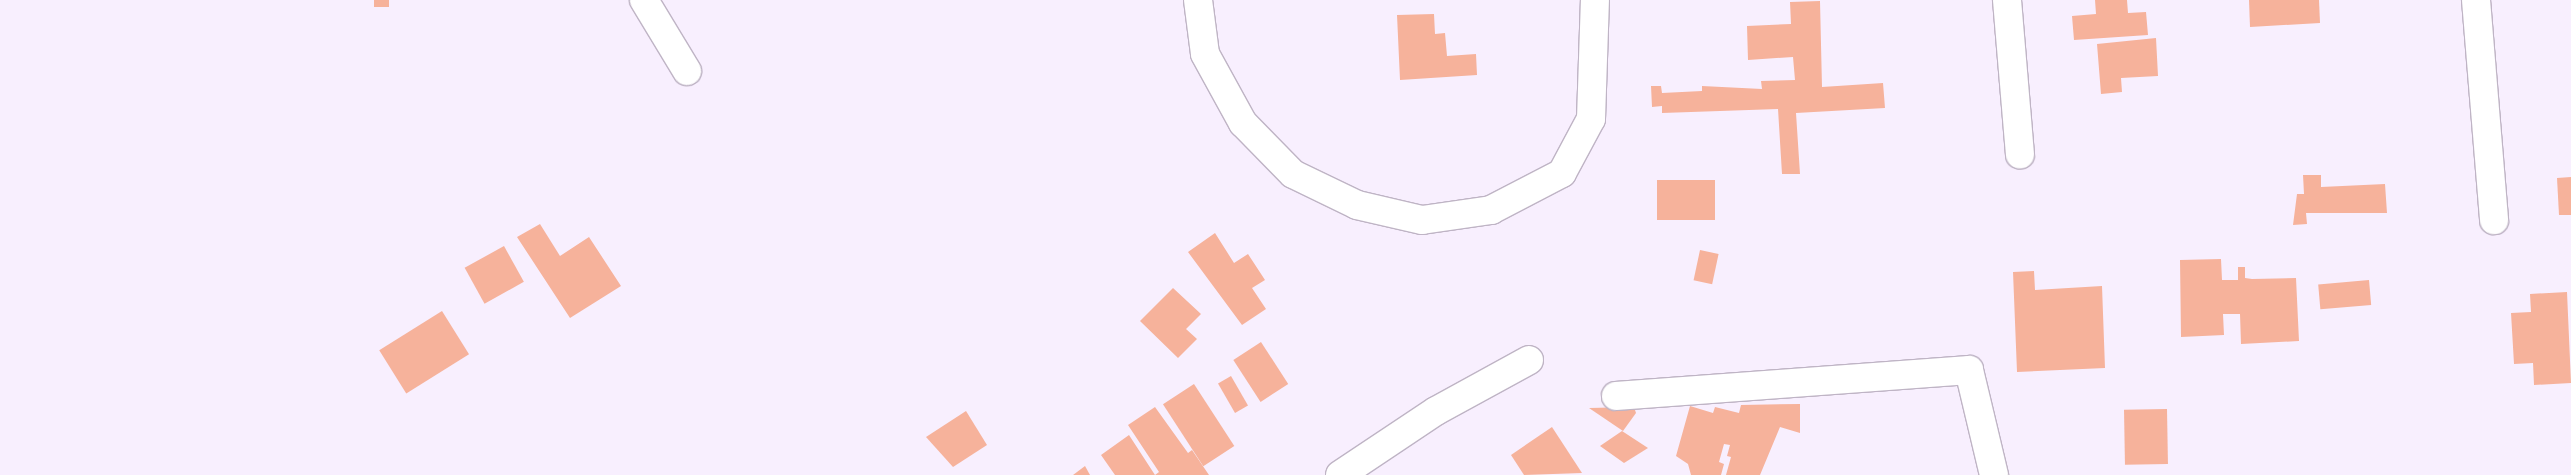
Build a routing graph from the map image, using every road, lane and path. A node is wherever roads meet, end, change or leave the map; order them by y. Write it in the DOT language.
graph roads {
  1 [pos="644,0"];
  2 [pos="1198,0"];
  3 [pos="1595,0"];
  4 [pos="2007,0"];
  5 [pos="2476,0"];
  6 [pos="687,71"];
  7 [pos="2020,154"];
  8 [pos="2494,220"];
  9 [pos="1530,360"];
  10 [pos="1616,396"];
  11 [pos="1340,475"];
  12 [pos="1994,475"];
  1 -- 6 [label="street"];
  2 -- 3 [label="street"];
  4 -- 7 [label="street"];
  5 -- 8 [label="street"];
  9 -- 11 [label="street"];
  10 -- 12 [label="street"];
}
